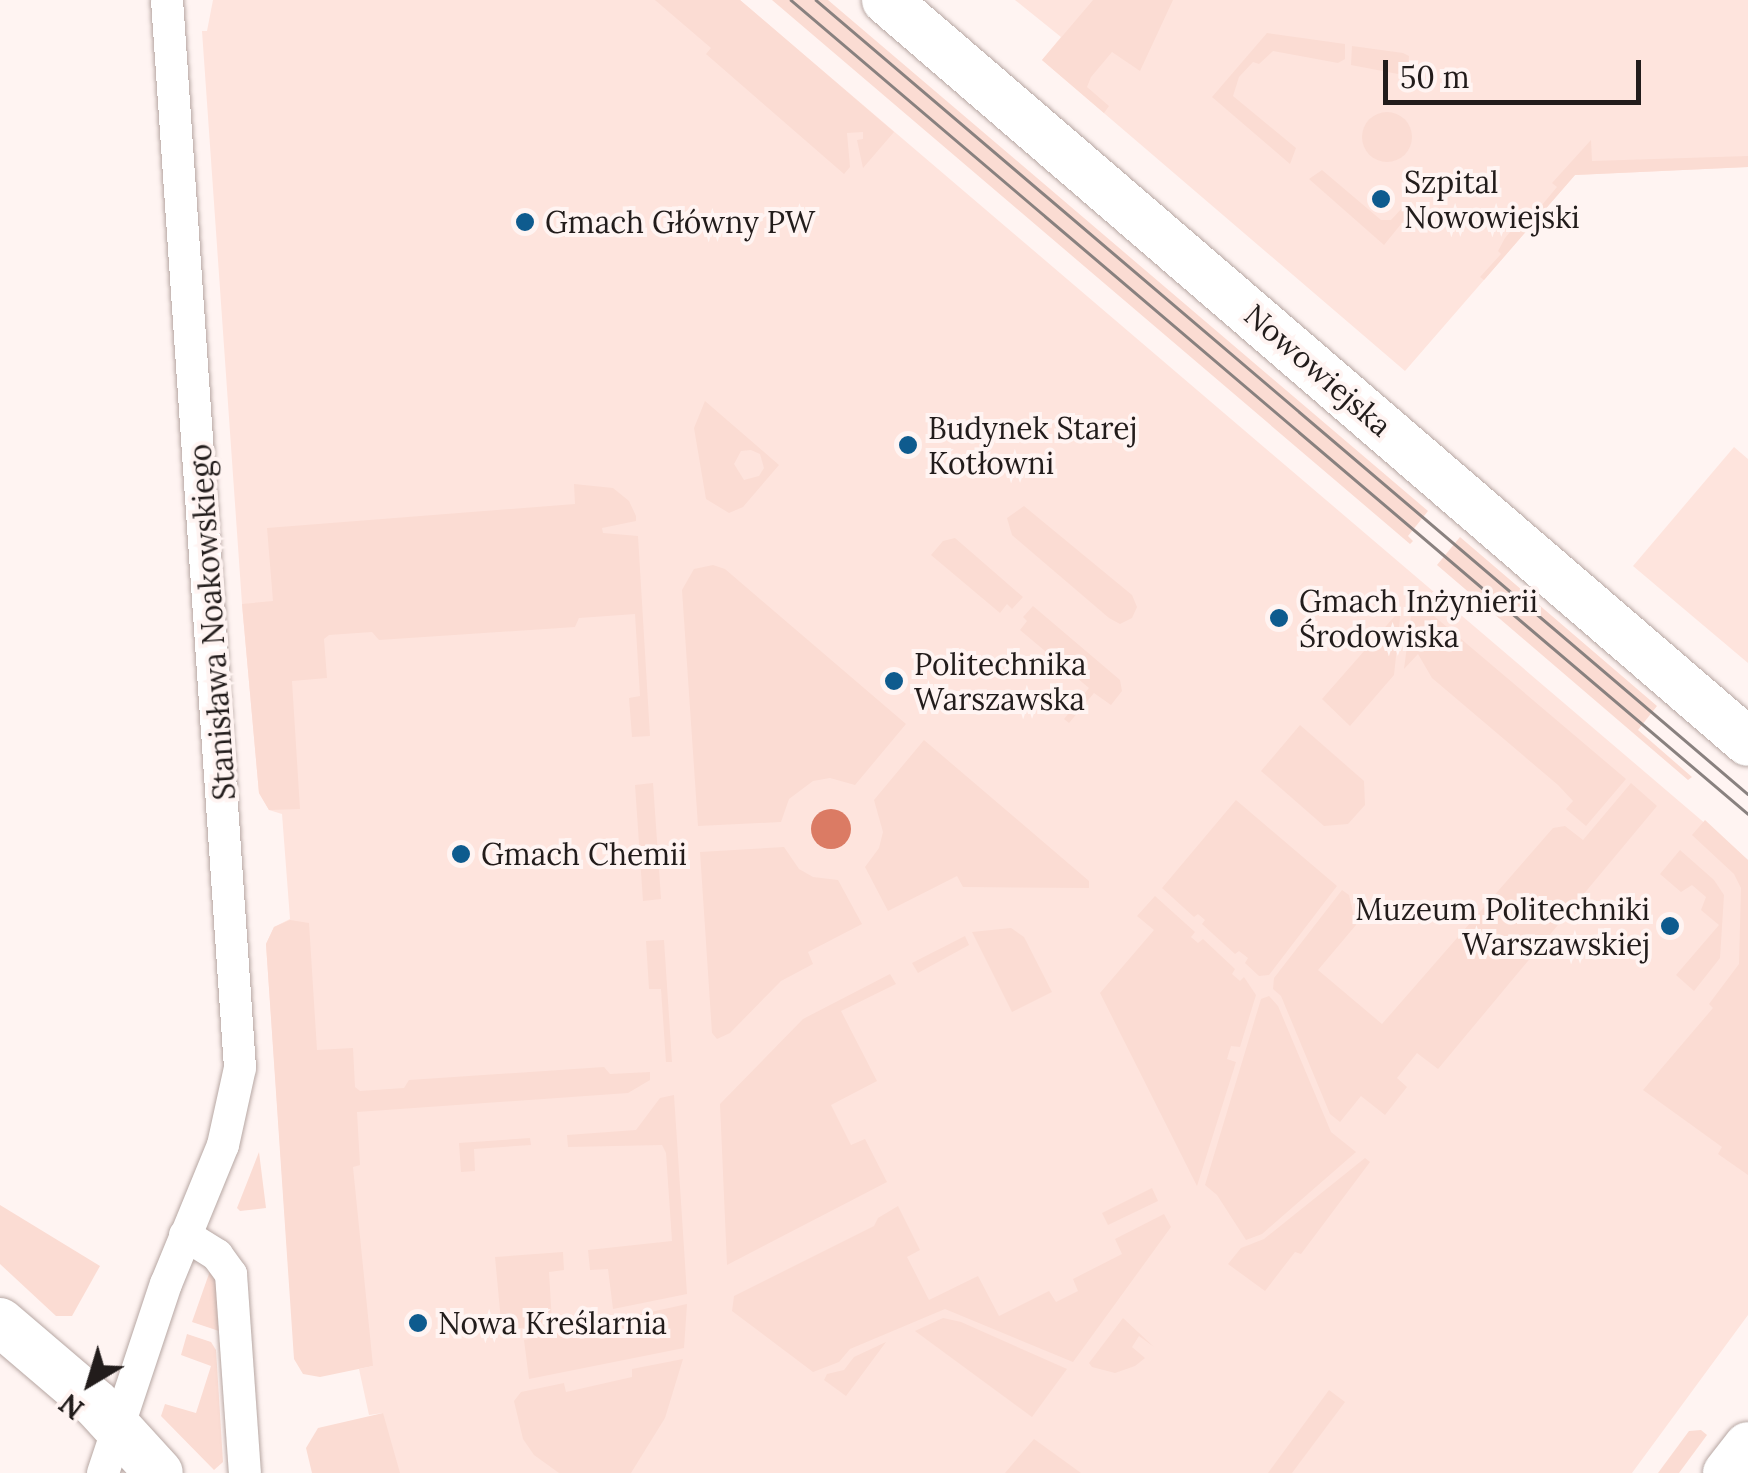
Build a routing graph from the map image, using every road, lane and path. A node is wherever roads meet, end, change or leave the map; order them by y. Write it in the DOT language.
graph roads {
  1 [pos="167,0"];
  2 [pos="886,0"];
  3 [pos="1748,742"];
  4 [pos="185,1235"];
  5 [pos="0,1322"];
  6 [pos="118,1428"];
  7 [pos="1748,1446"];
  8 [pos="104,1473"];
  9 [pos="159,1473"];
  10 [pos="245,1473"];
  11 [pos="1727,1473"];
  1 -- 4 [label="street, Stanisława Noakowskiego"];
  2 -- 3 [label="street, Nowowiejska"];
  4 -- 6 [label="street, Stanisława Noakowskiego"];
  4 -- 10 [label="street"];
  5 -- 6 [label="street"];
  6 -- 8 [label="street, Stanisława Noakowskiego"];
  6 -- 9 [label="street"];
  7 -- 11 [label="street"];
}
